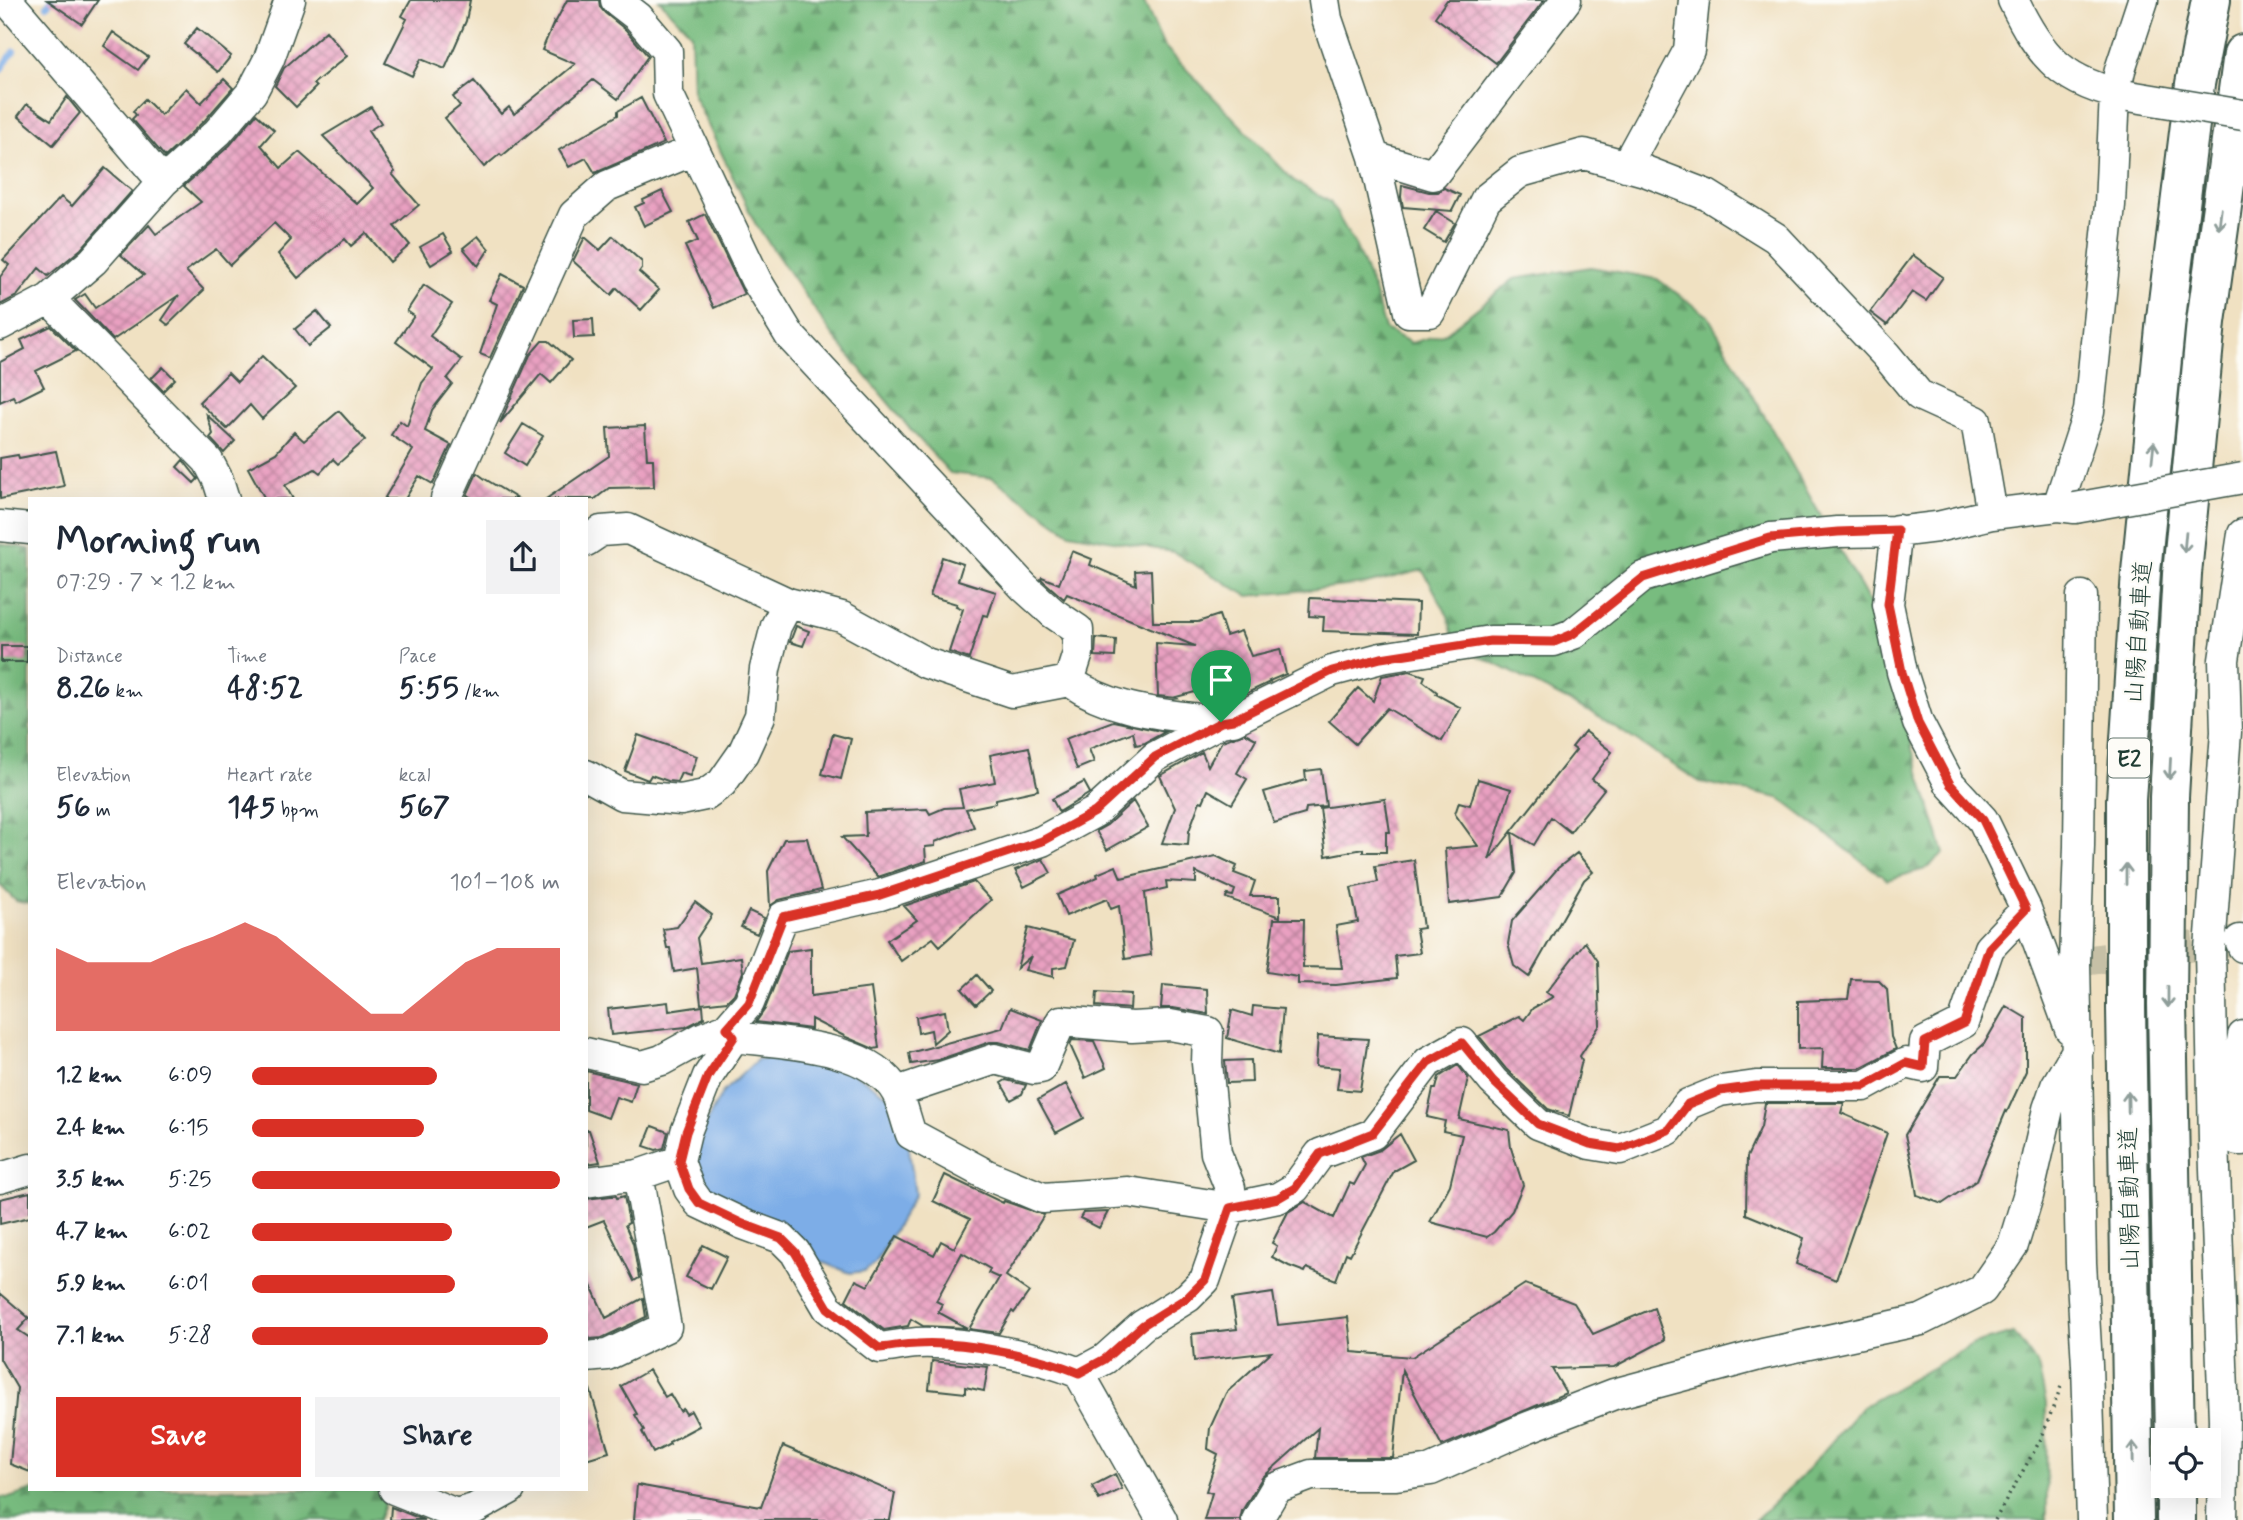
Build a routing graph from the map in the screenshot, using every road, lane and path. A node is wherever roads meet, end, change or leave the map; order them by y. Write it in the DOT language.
graph roads {
  1 [pos="7,0"];
  2 [pos="290,0"];
  3 [pos="616,0"];
  4 [pos="1324,0"];
  5 [pos="1566,0"];
  6 [pos="1694,0"];
  7 [pos="2013,0"];
  8 [pos="2143,0"];
  9 [pos="2211,0"];
  10 [pos="2243,54"];
  11 [pos="2122,94"];
  12 [pos="2243,115"];
  13 [pos="694,150"];
  14 [pos="1374,157"];
  15 [pos="1626,166"];
  16 [pos="163,183"];
  17 [pos="49,299"];
  18 [pos="0,325"];
  19 [pos="2243,478"];
  20 [pos="223,497"];
  21 [pos="447,497"];
  22 [pos="2066,507"];
  23 [pos="1992,514"];
  24 [pos="0,526"];
  25 [pos="28,529"];
  26 [pos="1897,530"];
  27 [pos="2243,534"];
  28 [pos="588,540"];
  29 [pos="2082,596"];
  30 [pos="788,603"];
  31 [pos="1069,681"];
  32 [pos="1221,722"];
  33 [pos="588,776"];
  34 [pos="2026,909"];
  35 [pos="731,1033"];
  36 [pos="2243,1036"];
  37 [pos="2078,1049"];
  38 [pos="588,1053"];
  39 [pos="897,1092"];
  40 [pos="2243,1140"];
  41 [pos="679,1161"];
  42 [pos="28,1170"];
  43 [pos="638,1175"];
  44 [pos="0,1178"];
  45 [pos="588,1182"];
  46 [pos="1230,1208"];
  47 [pos="588,1357"];
  48 [pos="1079,1373"];
  49 [pos="2063,1381"];
  50 [pos="2175,1428"];
  51 [pos="398,1491"];
  52 [pos="506,1491"];
  53 [pos="2176,1498"];
  54 [pos="456,1517"];
  55 [pos="1162,1520"];
  56 [pos="1257,1520"];
  57 [pos="1995,1520"];
  58 [pos="2092,1520"];
  59 [pos="2134,1520"];
  60 [pos="2176,1520"];
  61 [pos="2221,1520"];
  1 -- 16 [label="street"];
  2 -- 16 [label="street"];
  3 -- 13 [label="street"];
  4 -- 14 [label="street"];
  5 -- 14 [label="street"];
  6 -- 15 [label="street"];
  7 -- 11 [label="street"];
  8 -- 11 [label="street"];
  59 -- 9 [label="highway, 山陽自動車道 / E2, one-way"];
  10 -- 50 [label="highway, 山陽自動車道 / E2, one-way"];
  11 -- 12 [label="street, bridge"];
  11 -- 22 [label="street"];
  13 -- 21 [label="street"];
  13 -- 31 [label="street"];
  14 -- 15 [label="street"];
  15 -- 23 [label="street"];
  16 -- 17 [label="street"];
  17 -- 18 [label="street"];
  17 -- 20 [label="street"];
  19 -- 22 [label="street, bridge"];
  22 -- 23 [label="street"];
  23 -- 26 [label="street"];
  24 -- 25 [label="street"];
  26 -- 32 [label="street"];
  26 -- 34 [label="street"];
  27 -- 61 [label="street"];
  28 -- 30 [label="street"];
  29 -- 37 [label="street"];
  30 -- 31 [label="street"];
  30 -- 33 [label="street"];
  31 -- 32 [label="street"];
  32 -- 35 [label="street"];
  34 -- 37 [label="street"];
  34 -- 46 [label="street"];
  35 -- 38 [label="street"];
  35 -- 39 [label="street"];
  35 -- 41 [label="street"];
  36 -- 40 [label="street"];
  37 -- 56 [label="street"];
  37 -- 58 [label="street"];
  39 -- 46 [label="street"];
  39 -- 46 [label="street"];
  41 -- 43 [label="street"];
  41 -- 48 [label="street"];
  42 -- 44 [label="street"];
  43 -- 45 [label="street"];
  43 -- 47 [label="street"];
  46 -- 48 [label="street"];
  48 -- 55 [label="street"];
  49 -- 57 [label="path"];
  51 -- 54 [label="street"];
  52 -- 54 [label="street"];
  53 -- 60 [label="highway"];
}
